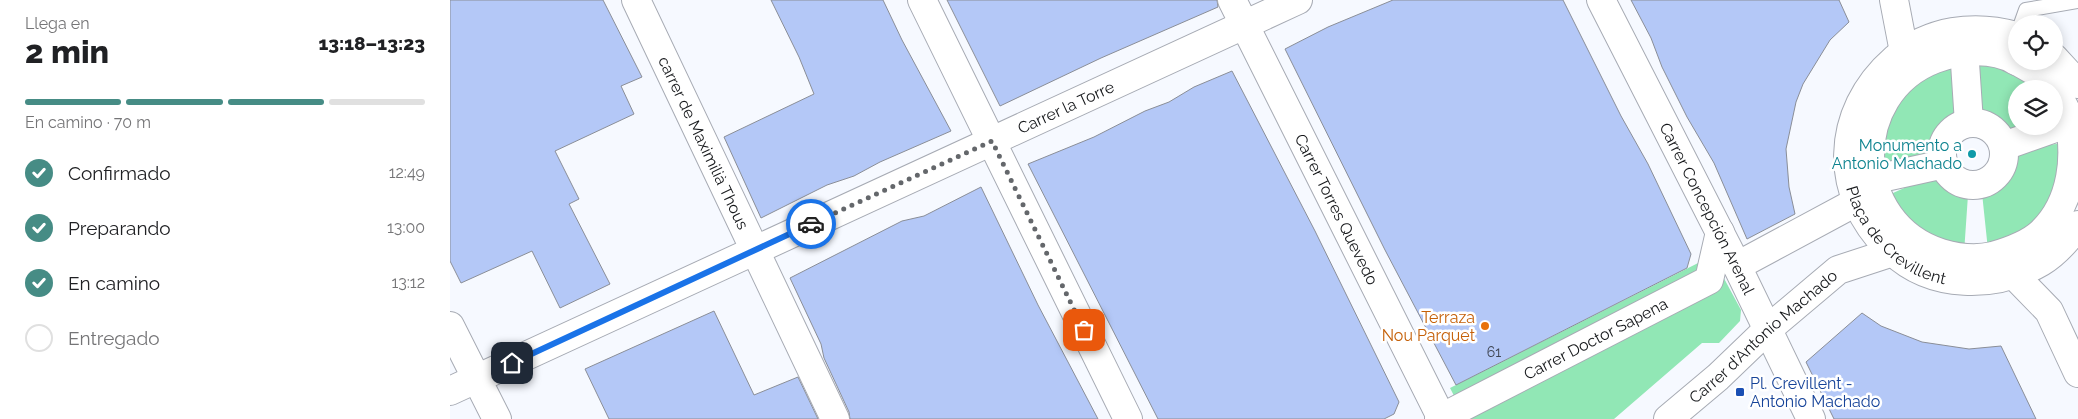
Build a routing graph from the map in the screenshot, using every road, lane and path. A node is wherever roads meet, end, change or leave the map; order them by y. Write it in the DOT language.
graph roads {
  1 [pos="636,0"];
  2 [pos="922,0"];
  3 [pos="1232,0"];
  4 [pos="1298,0"];
  5 [pos="1601,0"];
  6 [pos="1894,0"];
  7 [pos="2078,1"];
  8 [pos="2024,15"];
  9 [pos="1244,25"];
  10 [pos="2008,34"];
  11 [pos="1964,50"];
  12 [pos="1904,52"];
  13 [pos="2008,57"];
  14 [pos="2033,70"];
  15 [pos="2063,74"];
  16 [pos="2072,122"];
  17 [pos="1969,123"];
  18 [pos="992,141"];
  19 [pos="2004,146"];
  20 [pos="1944,164"];
  21 [pos="1865,187"];
  22 [pos="2078,225"];
  23 [pos="1720,232"];
  24 [pos="755,249"];
  25 [pos="1893,252"];
  26 [pos="1737,266"];
  27 [pos="2014,275"];
  28 [pos="450,326"];
  29 [pos="1768,329"];
  30 [pos="2078,373"];
  31 [pos="477,379"];
  32 [pos="450,391"];
  33 [pos="497,419"];
  34 [pos="835,419"];
  35 [pos="1128,419"];
  36 [pos="1441,419"];
  37 [pos="1668,419"];
  38 [pos="1811,419"];
  1 -- 24 [label="street, carrer de Maximilià Thous"];
  2 -- 18 [label="street"];
  3 -- 9 [label="street, Carrer Torres Quevedo"];
  4 -- 9 [label="street, Carrer la Torre"];
  5 -- 23 [label="street, Carrer Concepción Arenal"];
  6 -- 12 [label="street"];
  7 -- 8 [label="lane"];
  9 -- 18 [label="street, Carrer la Torre"];
  9 -- 36 [label="street, Carrer Torres Quevedo"];
  10 -- 12 [label="street, Plaça de Crevillent"];
  11 -- 13 [label="street"];
  11 -- 17 [label="street"];
  11 -- 21 [label="street"];
  12 -- 21 [label="street, Plaça de Crevillent"];
  14 -- 15 [label="street"];
  15 -- 16 [label="street"];
  16 -- 19 [label="street"];
  16 -- 21 [label="street"];
  17 -- 19 [label="street"];
  17 -- 20 [label="street"];
  18 -- 24 [label="street, Carrer la Torre"];
  18 -- 35 [label="street"];
  19 -- 20 [label="street"];
  20 -- 21 [label="street"];
  21 -- 25 [label="street, Plaça de Crevillent"];
  21 -- 26 [label="street"];
  22 -- 27 [label="street, Plaça de Crevillent"];
  23 -- 26 [label="street, Carrer Concepción Arenal"];
  23 -- 36 [label="street, Carrer Doctor Sapena"];
  24 -- 31 [label="street, Carrer la Torre"];
  24 -- 34 [label="street, carrer de Maximilià Thous"];
  25 -- 27 [label="street, Plaça de Crevillent"];
  25 -- 29 [label="street, Carrer d'Antonio Machado"];
  26 -- 29 [label="street, Carrer Concepción Arenal"];
  27 -- 30 [label="street"];
  28 -- 31 [label="street"];
  29 -- 37 [label="street, Carrer d'Antonio Machado"];
  29 -- 38 [label="street, Carrer Concepción Arenal"];
  31 -- 32 [label="street, Carrer la Torre"];
  31 -- 33 [label="street"];
}
